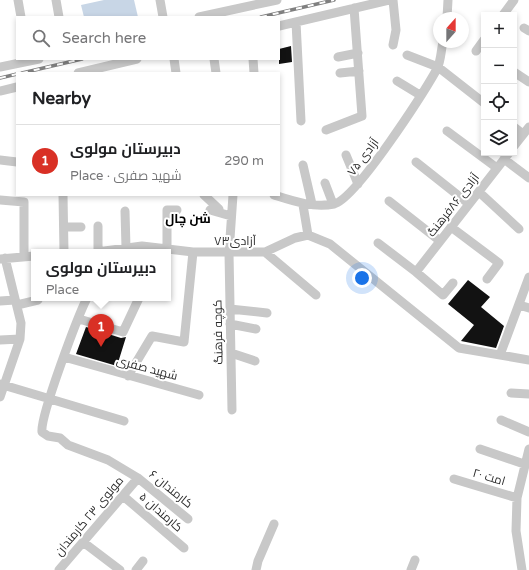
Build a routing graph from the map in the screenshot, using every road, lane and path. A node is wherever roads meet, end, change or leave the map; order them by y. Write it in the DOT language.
graph roads {
  1 [pos="18,0"];
  2 [pos="56,0"];
  3 [pos="160,0"];
  4 [pos="277,0"];
  5 [pos="389,0"];
  6 [pos="393,0"];
  7 [pos="448,0"];
  8 [pos="514,0"];
  9 [pos="354,8"];
  10 [pos="447,12"];
  11 [pos="505,12"];
  12 [pos="21,16"];
  13 [pos="59,16"];
  14 [pos="163,16"];
  15 [pos="203,16"];
  16 [pos="296,22"];
  17 [pos="280,26"];
  18 [pos="481,44"];
  19 [pos="393,45"];
  20 [pos="442,48"];
  21 [pos="476,51"];
  22 [pos="358,53"];
  23 [pos="407,55"];
  24 [pos="338,57"];
  25 [pos="34,60"];
  26 [pos="133,60"];
  27 [pos="174,60"];
  28 [pos="214,60"];
  29 [pos="253,60"];
  30 [pos="0,67"];
  31 [pos="438,67"];
  32 [pos="359,71"];
  33 [pos="82,72"];
  34 [pos="176,72"];
  35 [pos="216,72"];
  36 [pos="254,72"];
  37 [pos="340,73"];
  38 [pos="517,74"];
  39 [pos="396,80"];
  40 [pos="529,82"];
  41 [pos="16,87"];
  42 [pos="0,91"];
  43 [pos="420,95"];
  44 [pos="481,101"];
  45 [pos="301,121"];
  46 [pos="326,130"];
  47 [pos="526,130"];
  48 [pos="447,131"];
  49 [pos="517,142"];
  50 [pos="346,155"];
  51 [pos="506,156"];
  52 [pos="0,160"];
  53 [pos="16,162"];
  54 [pos="416,162"];
  55 [pos="303,165"];
  56 [pos="497,168"];
  57 [pos="529,178"];
  58 [pos="325,183"];
  59 [pos="358,184"];
  60 [pos="479,192"];
  61 [pos="63,196"];
  62 [pos="205,196"];
  63 [pos="233,196"];
  64 [pos="279,196"];
  65 [pos="0,200"];
  66 [pos="389,201"];
  67 [pos="308,204"];
  68 [pos="333,204"];
  69 [pos="469,204"];
  70 [pos="219,209"];
  71 [pos="177,210"];
  72 [pos="210,210"];
  73 [pos="125,211"];
  74 [pos="231,216"];
  75 [pos="98,226"];
  76 [pos="64,227"];
  77 [pos="82,227"];
  78 [pos="451,227"];
  79 [pos="519,229"];
  80 [pos="308,235"];
  81 [pos="440,241"];
  82 [pos="378,243"];
  83 [pos="126,248"];
  84 [pos="64,249"];
  85 [pos="102,249"];
  86 [pos="120,249"];
  87 [pos="167,249"];
  88 [pos="171,249"];
  89 [pos="193,252"];
  90 [pos="265,252"];
  91 [pos="229,253"];
  92 [pos="31,256"];
  93 [pos="24,257"];
  94 [pos="3,259"];
  95 [pos="416,272"];
  96 [pos="529,277"];
  97 [pos="487,279"];
  98 [pos="453,283"];
  99 [pos="316,295"];
  100 [pos="0,301"];
  101 [pos="31,301"];
  102 [pos="87,301"];
  103 [pos="138,301"];
  104 [pos="16,302"];
  105 [pos="518,305"];
  106 [pos="529,308"];
  107 [pos="230,309"];
  108 [pos="267,313"];
  109 [pos="79,319"];
  110 [pos="230,324"];
  111 [pos="256,330"];
  112 [pos="0,340"];
  113 [pos="20,340"];
  114 [pos="231,353"];
  115 [pos="500,355"];
  116 [pos="64,357"];
  117 [pos="529,360"];
  118 [pos="255,361"];
  119 [pos="128,376"];
  120 [pos="2,385"];
  121 [pos="511,393"];
  122 [pos="529,394"];
  123 [pos="200,395"];
  124 [pos="0,397"];
  125 [pos="50,400"];
  126 [pos="232,410"];
  127 [pos="501,420"];
  128 [pos="124,421"];
  129 [pos="529,432"];
  130 [pos="480,449"];
  131 [pos="529,449"];
  132 [pos="524,464"];
  133 [pos="138,478"];
  134 [pos="454,479"];
  135 [pos="122,495"];
  136 [pos="517,498"];
  137 [pos="188,519"];
  138 [pos="274,524"];
  139 [pos="83,542"];
  140 [pos="184,548"];
  141 [pos="525,553"];
  142 [pos="415,560"];
  143 [pos="144,561"];
  144 [pos="60,570"];
  145 [pos="120,570"];
  146 [pos="136,570"];
  147 [pos="256,570"];
  148 [pos="411,570"];
  149 [pos="522,570"];
  150 [pos="529,570"];
  1 -- 12 [label="street"];
  2 -- 13 [label="street"];
  3 -- 14 [label="street"];
  4 -- 15 [label="street"];
  5 -- 9 [label="street"];
  6 -- 19 [label="street"];
  7 -- 10 [label="street"];
  8 -- 11 [label="street"];
  9 -- 16 [label="street"];
  9 -- 22 [label="street"];
  16 -- 17 [label="street"];
  16 -- 45 [label="street"];
  18 -- 21 [label="street"];
  20 -- 31 [label="street"];
  22 -- 24 [label="street"];
  22 -- 32 [label="street"];
  23 -- 31 [label="street"];
  25 -- 30 [label="street"];
  26 -- 33 [label="street"];
  27 -- 34 [label="street"];
  28 -- 35 [label="street"];
  29 -- 36 [label="street"];
  31 -- 43 [label="street, آزادی ۷۵"];
  31 -- 44 [label="street"];
  32 -- 37 [label="street"];
  32 -- 46 [label="street"];
  38 -- 40 [label="street"];
  39 -- 43 [label="street"];
  41 -- 42 [label="street"];
  43 -- 59 [label="street, آزادی ۷۵"];
  47 -- 49 [label="street"];
  48 -- 56 [label="street"];
  50 -- 59 [label="street"];
  51 -- 56 [label="street, آزادی ۸۶فرهنگ"];
  51 -- 57 [label="street"];
  52 -- 53 [label="street"];
  54 -- 69 [label="street"];
  55 -- 67 [label="street"];
  56 -- 60 [label="street, آزادی ۸۶فرهنگ"];
  58 -- 68 [label="street"];
  59 -- 68 [label="street, آزادی ۷۵"];
  60 -- 69 [label="street, آزادی ۸۶فرهنگ"];
  60 -- 79 [label="street"];
  61 -- 76 [label="street"];
  62 -- 70 [label="street"];
  63 -- 74 [label="street, کوچه فرهنگ"];
  64 -- 67 [label="street"];
  65 -- 93 [label="street"];
  66 -- 81 [label="street"];
  67 -- 68 [label="street"];
  67 -- 80 [label="street"];
  69 -- 78 [label="street, آزادی ۸۶فرهنگ"];
  71 -- 87 [label="street"];
  72 -- 74 [label="street"];
  73 -- 83 [label="street"];
  74 -- 91 [label="street, کوچه فرهنگ"];
  75 -- 85 [label="street"];
  76 -- 77 [label="street"];
  76 -- 84 [label="street"];
  78 -- 81 [label="street, آزادی ۸۶فرهنگ"];
  78 -- 97 [label="street"];
  80 -- 90 [label="street, آزادی۷۳"];
  80 -- 115 [label="street"];
  81 -- 95 [label="street, آزادی ۸۶فرهنگ"];
  82 -- 95 [label="street"];
  83 -- 86 [label="street, آزادی۷۳"];
  83 -- 87 [label="street, آزادی۷۳"];
  88 -- 89 [label="street, آزادی۷۳"];
  89 -- 91 [label="street, آزادی۷۳"];
  89 -- 119 [label="street"];
  90 -- 91 [label="street, آزادی۷۳"];
  90 -- 99 [label="street"];
  91 -- 107 [label="street, کوچه فرهنگ"];
  92 -- 93 [label="street"];
  93 -- 94 [label="street"];
  94 -- 104 [label="street"];
  95 -- 98 [label="street"];
  96 -- 105 [label="street"];
  100 -- 104 [label="street"];
  101 -- 104 [label="street"];
  102 -- 109 [label="street"];
  103 -- 109 [label="street"];
  104 -- 113 [label="street"];
  105 -- 106 [label="street"];
  105 -- 115 [label="street"];
  107 -- 108 [label="street"];
  107 -- 110 [label="street, کوچه فرهنگ"];
  109 -- 116 [label="street"];
  110 -- 111 [label="street"];
  110 -- 114 [label="street, کوچه فرهنگ"];
  112 -- 113 [label="street"];
  113 -- 120 [label="street"];
  114 -- 118 [label="street"];
  114 -- 126 [label="street, کوچه فرهنگ"];
  115 -- 117 [label="street"];
  116 -- 119 [label="street, شهید صفری"];
  116 -- 125 [label="street"];
  119 -- 123 [label="street, شهید صفری"];
  120 -- 124 [label="street"];
  120 -- 125 [label="street"];
  121 -- 122 [label="street"];
  125 -- 128 [label="street"];
  125 -- 133 [label="street, کارمندان ۶"];
  127 -- 129 [label="street"];
  130 -- 132 [label="street"];
  131 -- 132 [label="street"];
  132 -- 136 [label="street"];
  133 -- 135 [label="street, مولوی ۲۳ کارمندان"];
  133 -- 137 [label="street, کارمندان ۶"];
  134 -- 136 [label="street, امت ۲۰"];
  135 -- 139 [label="street, مولوی ۲۳ کارمندان"];
  135 -- 140 [label="street, کارمندان ۵"];
  136 -- 141 [label="street"];
  138 -- 147 [label="street"];
  139 -- 144 [label="street, مولوی ۲۳ کارمندان"];
  139 -- 145 [label="street"];
  141 -- 149 [label="street"];
  142 -- 148 [label="street"];
  143 -- 146 [label="street"];
  149 -- 150 [label="street"];
}
